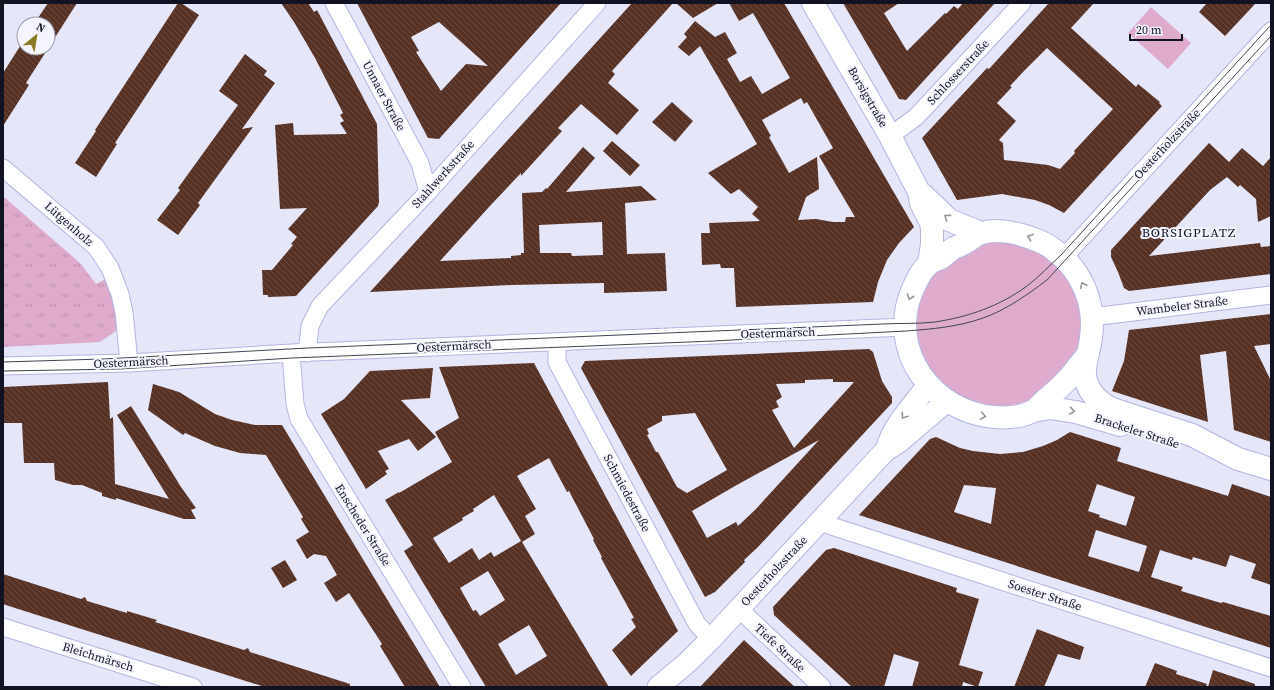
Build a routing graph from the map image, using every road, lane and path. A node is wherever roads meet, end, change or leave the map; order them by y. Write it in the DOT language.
graph roads {
  1 [pos="597,3"];
  2 [pos="814,3"];
  3 [pos="1022,3"];
  4 [pos="337,4"];
  5 [pos="1271,31"];
  6 [pos="890,136"];
  7 [pos="3,168"];
  8 [pos="428,192"];
  9 [pos="919,192"];
  10 [pos="981,233"];
  11 [pos="1064,257"];
  12 [pos="929,263"];
  13 [pos="1271,295"];
  14 [pos="1092,318"];
  15 [pos="906,327"];
  16 [pos="557,342"];
  17 [pos="299,353"];
  18 [pos="1087,356"];
  19 [pos="128,363"];
  20 [pos="3,366"];
  21 [pos="928,385"];
  22 [pos="947,401"];
  23 [pos="1034,411"];
  24 [pos="885,450"];
  25 [pos="1238,459"];
  26 [pos="1271,469"];
  27 [pos="819,522"];
  28 [pos="739,609"];
  29 [pos="3,627"];
  30 [pos="711,639"];
  31 [pos="1271,668"];
  32 [pos="193,687"];
  33 [pos="462,687"];
  34 [pos="658,687"];
  35 [pos="822,687"];
  1 -- 8 [label="street, Stahlwerkstraße"];
  2 -- 6 [label="main road, Borsigstraße"];
  3 -- 6 [label="street, Schlosserstraße"];
  4 -- 8 [label="street, Unnaer Straße"];
  5 -- 11 [label="street, Oesterholzstraße"];
  6 -- 9 [label="main road, Borsigstraße"];
  7 -- 19 [label="street, Lütgenholz"];
  8 -- 17 [label="street, Stahlwerkstraße"];
  10 -- 9 [label="main road, Borsigstraße, one-way"];
  9 -- 12 [label="main road, Borsigstraße"];
  11 -- 10 [label="main road, one-way"];
  10 -- 12 [label="main road"];
  14 -- 11 [label="main road, one-way"];
  12 -- 15 [label="main road, one-way"];
  13 -- 14 [label="street, Wambeler Straße"];
  14 -- 18 [label="main road"];
  15 -- 16 [label="street, Oestermärsch"];
  15 -- 21 [label="main road"];
  16 -- 17 [label="street, Oestermärsch"];
  16 -- 30 [label="street, Schmiedestraße"];
  17 -- 19 [label="street, Oestermärsch"];
  17 -- 33 [label="street, Enscheder Straße"];
  18 -- 23 [label="main road"];
  18 -- 25 [label="main road, Brackeler Straße"];
  19 -- 20 [label="street, Oestermärsch"];
  21 -- 22 [label="main road"];
  21 -- 24 [label="street, Oesterholzstraße, one-way"];
  22 -- 23 [label="main road, one-way"];
  22 -- 24 [label="street, Oesterholzstraße"];
  23 -- 25 [label="main road, Brackeler Straße, one-way"];
  24 -- 27 [label="street, Oesterholzstraße"];
  25 -- 26 [label="main road, Brackeler Straße"];
  27 -- 28 [label="street, Oesterholzstraße"];
  27 -- 31 [label="street, Soester Straße"];
  28 -- 30 [label="street, Oesterholzstraße"];
  28 -- 35 [label="street, Tiefe Straße"];
  29 -- 32 [label="street, Bleichmärsch"];
  30 -- 34 [label="street, Oesterholzstraße"];
}
